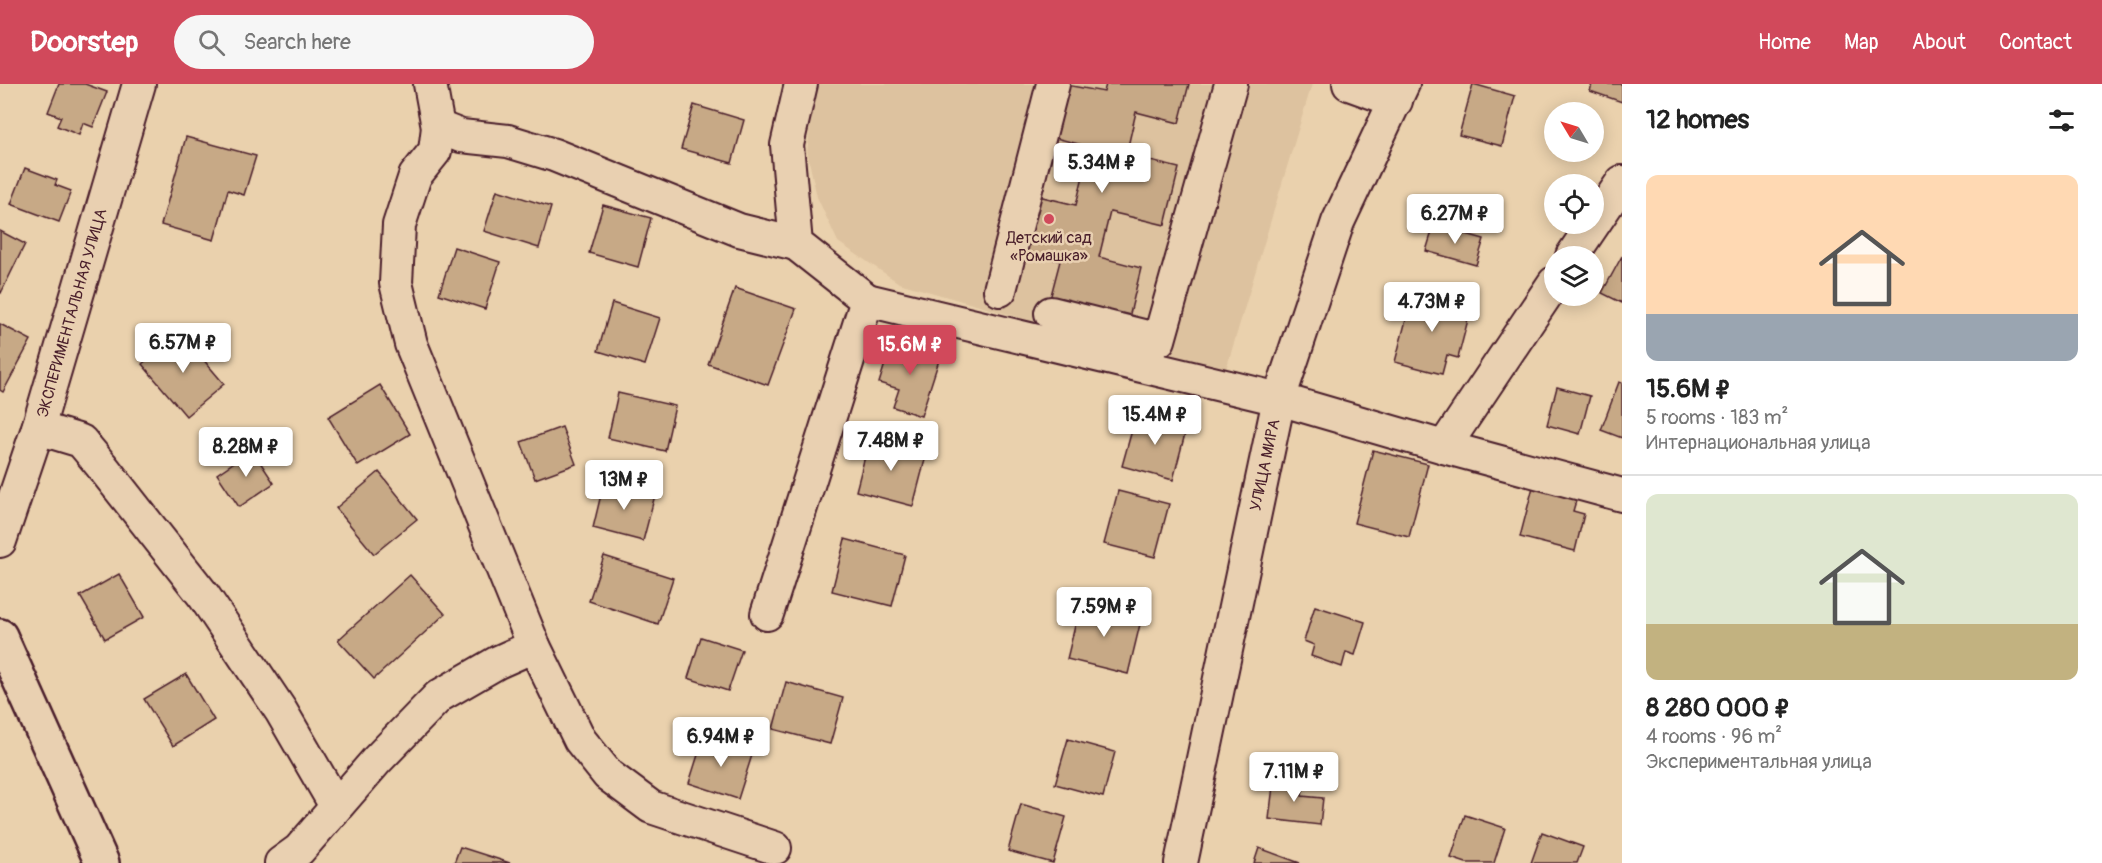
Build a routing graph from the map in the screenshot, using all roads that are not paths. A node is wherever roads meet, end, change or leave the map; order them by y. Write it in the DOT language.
graph roads {
  1 [pos="139,84"];
  2 [pos="430,84"];
  3 [pos="801,84"];
  4 [pos="1053,84"];
  5 [pos="1231,84"];
  6 [pos="1349,84"];
  7 [pos="1399,92"];
  8 [pos="438,127"];
  9 [pos="1622,182"];
  10 [pos="796,244"];
  11 [pos="1579,246"];
  12 [pos="1000,290"];
  13 [pos="1544,298"];
  14 [pos="867,300"];
  15 [pos="1051,313"];
  16 [pos="1279,399"];
  17 [pos="38,428"];
  18 [pos="1444,447"];
  19 [pos="1622,495"];
  20 [pos="0,541"];
  21 [pos="768,614"];
  22 [pos="0,636"];
  23 [pos="534,646"];
  24 [pos="336,806"];
  25 [pos="774,848"];
  26 [pos="102,863"];
  27 [pos="280,863"];
  28 [pos="1181,863"];
  1 -- 17 [label="street, ЭКСПЕРИМЕНТАЛЬНАЯ УЛИЦА"];
  2 -- 8 [label="street"];
  3 -- 10 [label="street"];
  4 -- 12 [label="street"];
  5 -- 15 [label="street"];
  6 -- 7 [label="street"];
  7 -- 16 [label="street, УЛИЦА МИРА"];
  8 -- 10 [label="street"];
  8 -- 23 [label="street"];
  9 -- 11 [label="street"];
  10 -- 14 [label="street"];
  13 -- 18 [label="street"];
  14 -- 16 [label="street"];
  14 -- 21 [label="street"];
  16 -- 18 [label="street"];
  16 -- 28 [label="street, УЛИЦА МИРА"];
  17 -- 20 [label="street, ЭКСПЕРИМЕНТАЛЬНАЯ УЛИЦА"];
  17 -- 24 [label="street"];
  18 -- 19 [label="street"];
  22 -- 26 [label="main road"];
  23 -- 24 [label="street"];
  23 -- 25 [label="street"];
  24 -- 27 [label="street"];
}
